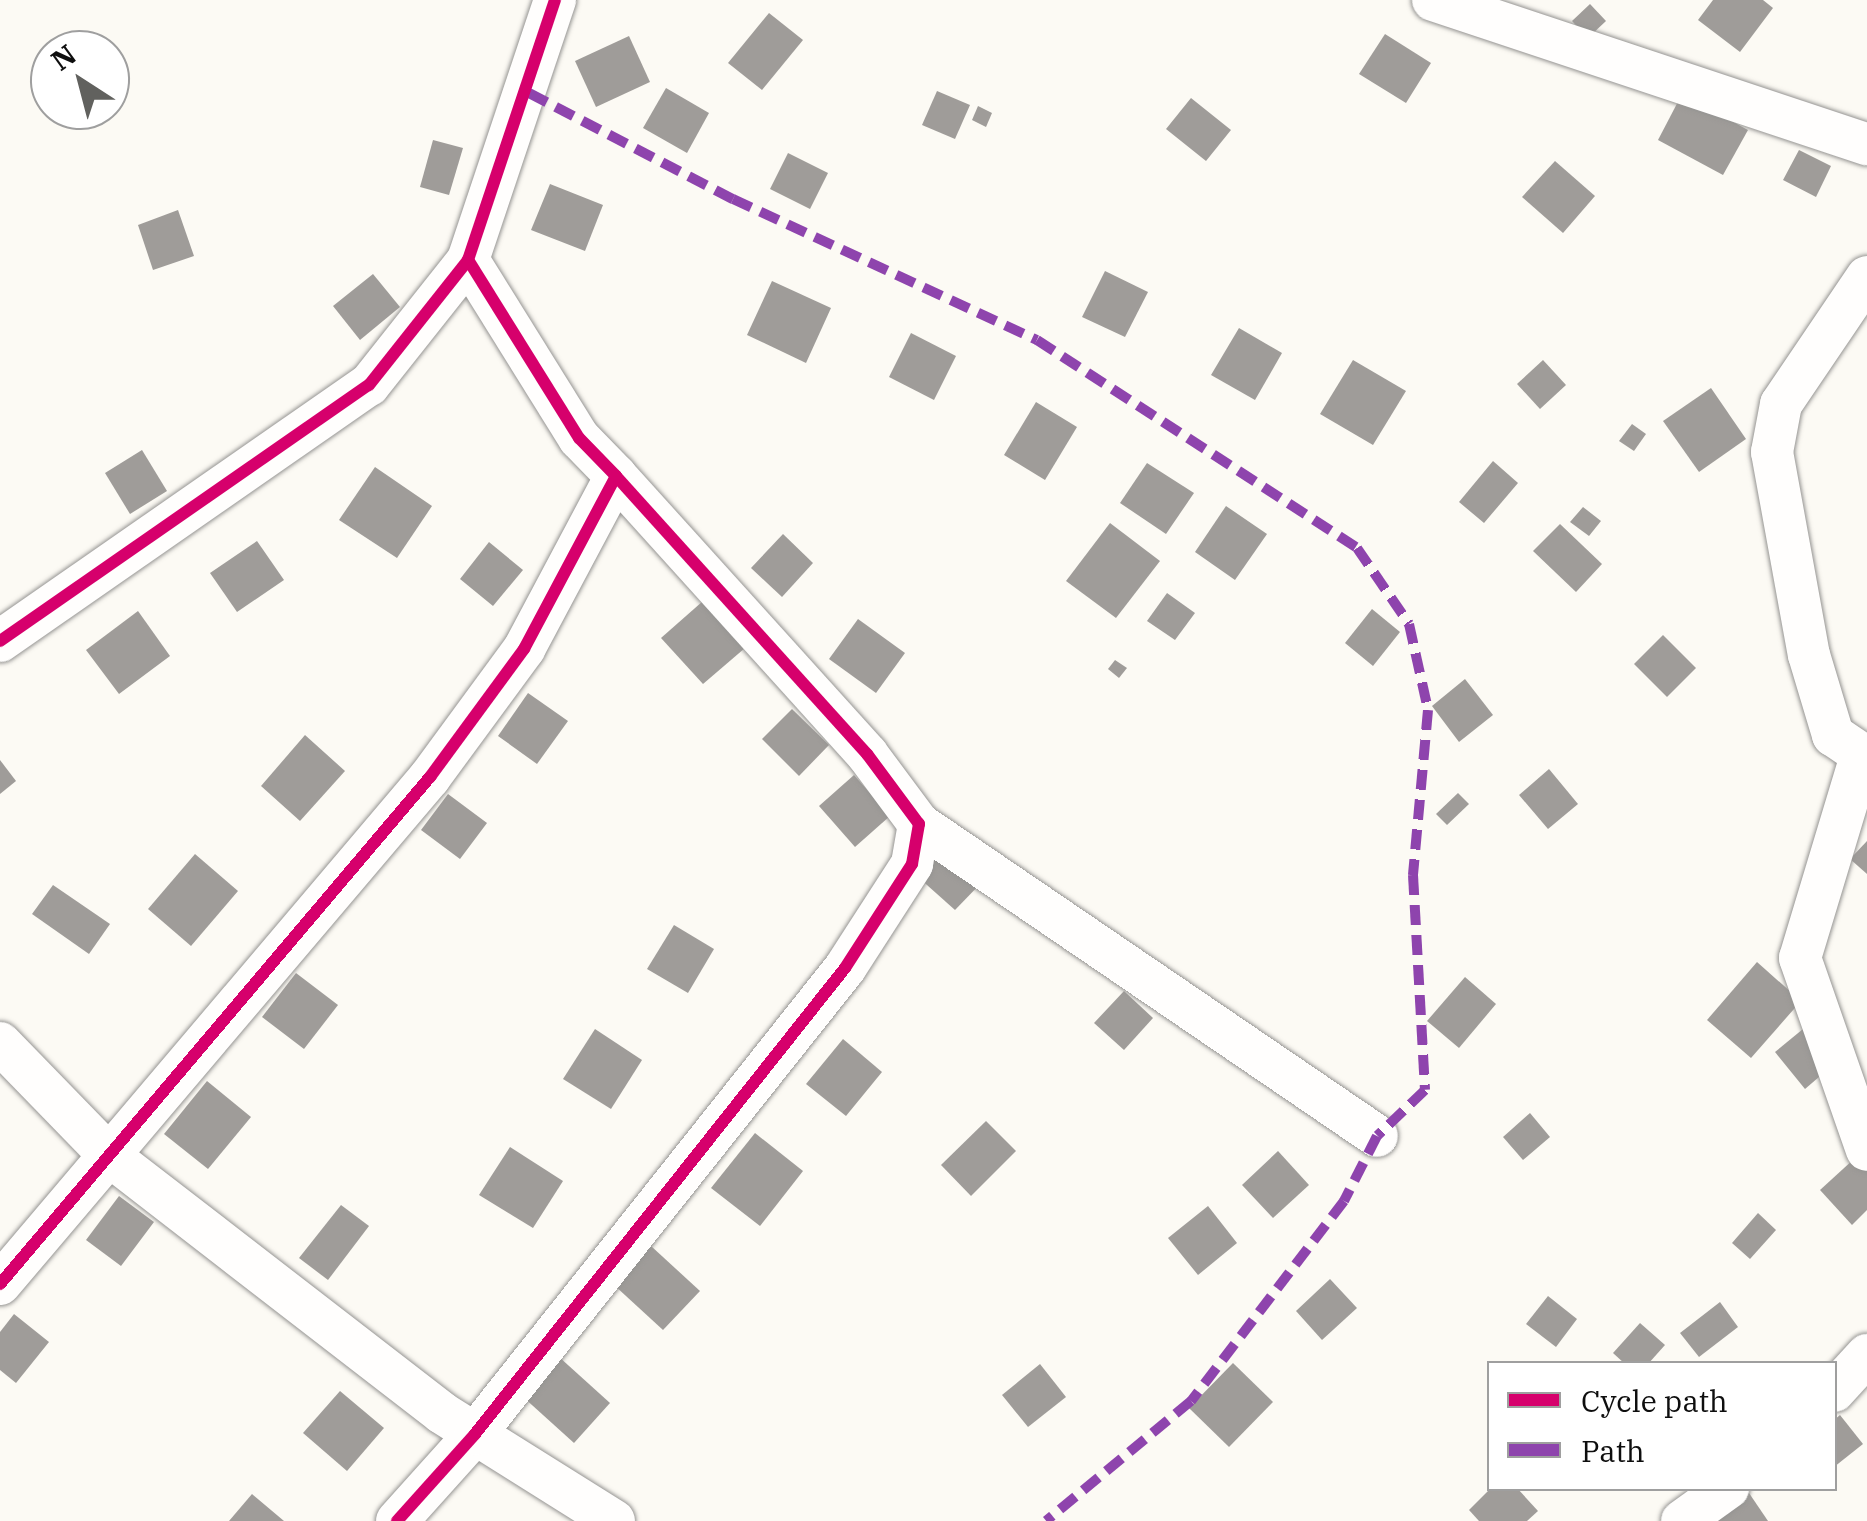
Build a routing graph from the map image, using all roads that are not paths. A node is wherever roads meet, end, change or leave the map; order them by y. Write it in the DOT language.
graph roads {
  1 [pos="555,0"];
  2 [pos="1433,0"];
  3 [pos="1867,144"];
  4 [pos="468,260"];
  5 [pos="1867,277"];
  6 [pos="616,476"];
  7 [pos="0,641"];
  8 [pos="1864,757"];
  9 [pos="919,824"];
  10 [pos="0,1043"];
  11 [pos="1376,1136"];
  12 [pos="1867,1150"];
  13 [pos="111,1157"];
  14 [pos="0,1284"];
  15 [pos="1867,1356"];
  16 [pos="1837,1388"];
  17 [pos="475,1434"];
  18 [pos="1724,1491"];
  19 [pos="396,1521"];
  20 [pos="614,1521"];
  21 [pos="1682,1521"];
  1 -- 4 [label="street"];
  2 -- 3 [label="street"];
  4 -- 6 [label="street"];
  4 -- 7 [label="street"];
  5 -- 8 [label="street"];
  6 -- 9 [label="street"];
  6 -- 13 [label="street"];
  8 -- 12 [label="street"];
  9 -- 11 [label="street"];
  9 -- 17 [label="street"];
  10 -- 13 [label="street"];
  13 -- 14 [label="street"];
  13 -- 17 [label="street"];
  15 -- 16 [label="street"];
  17 -- 19 [label="street"];
  17 -- 20 [label="street"];
  18 -- 21 [label="street"];
}
